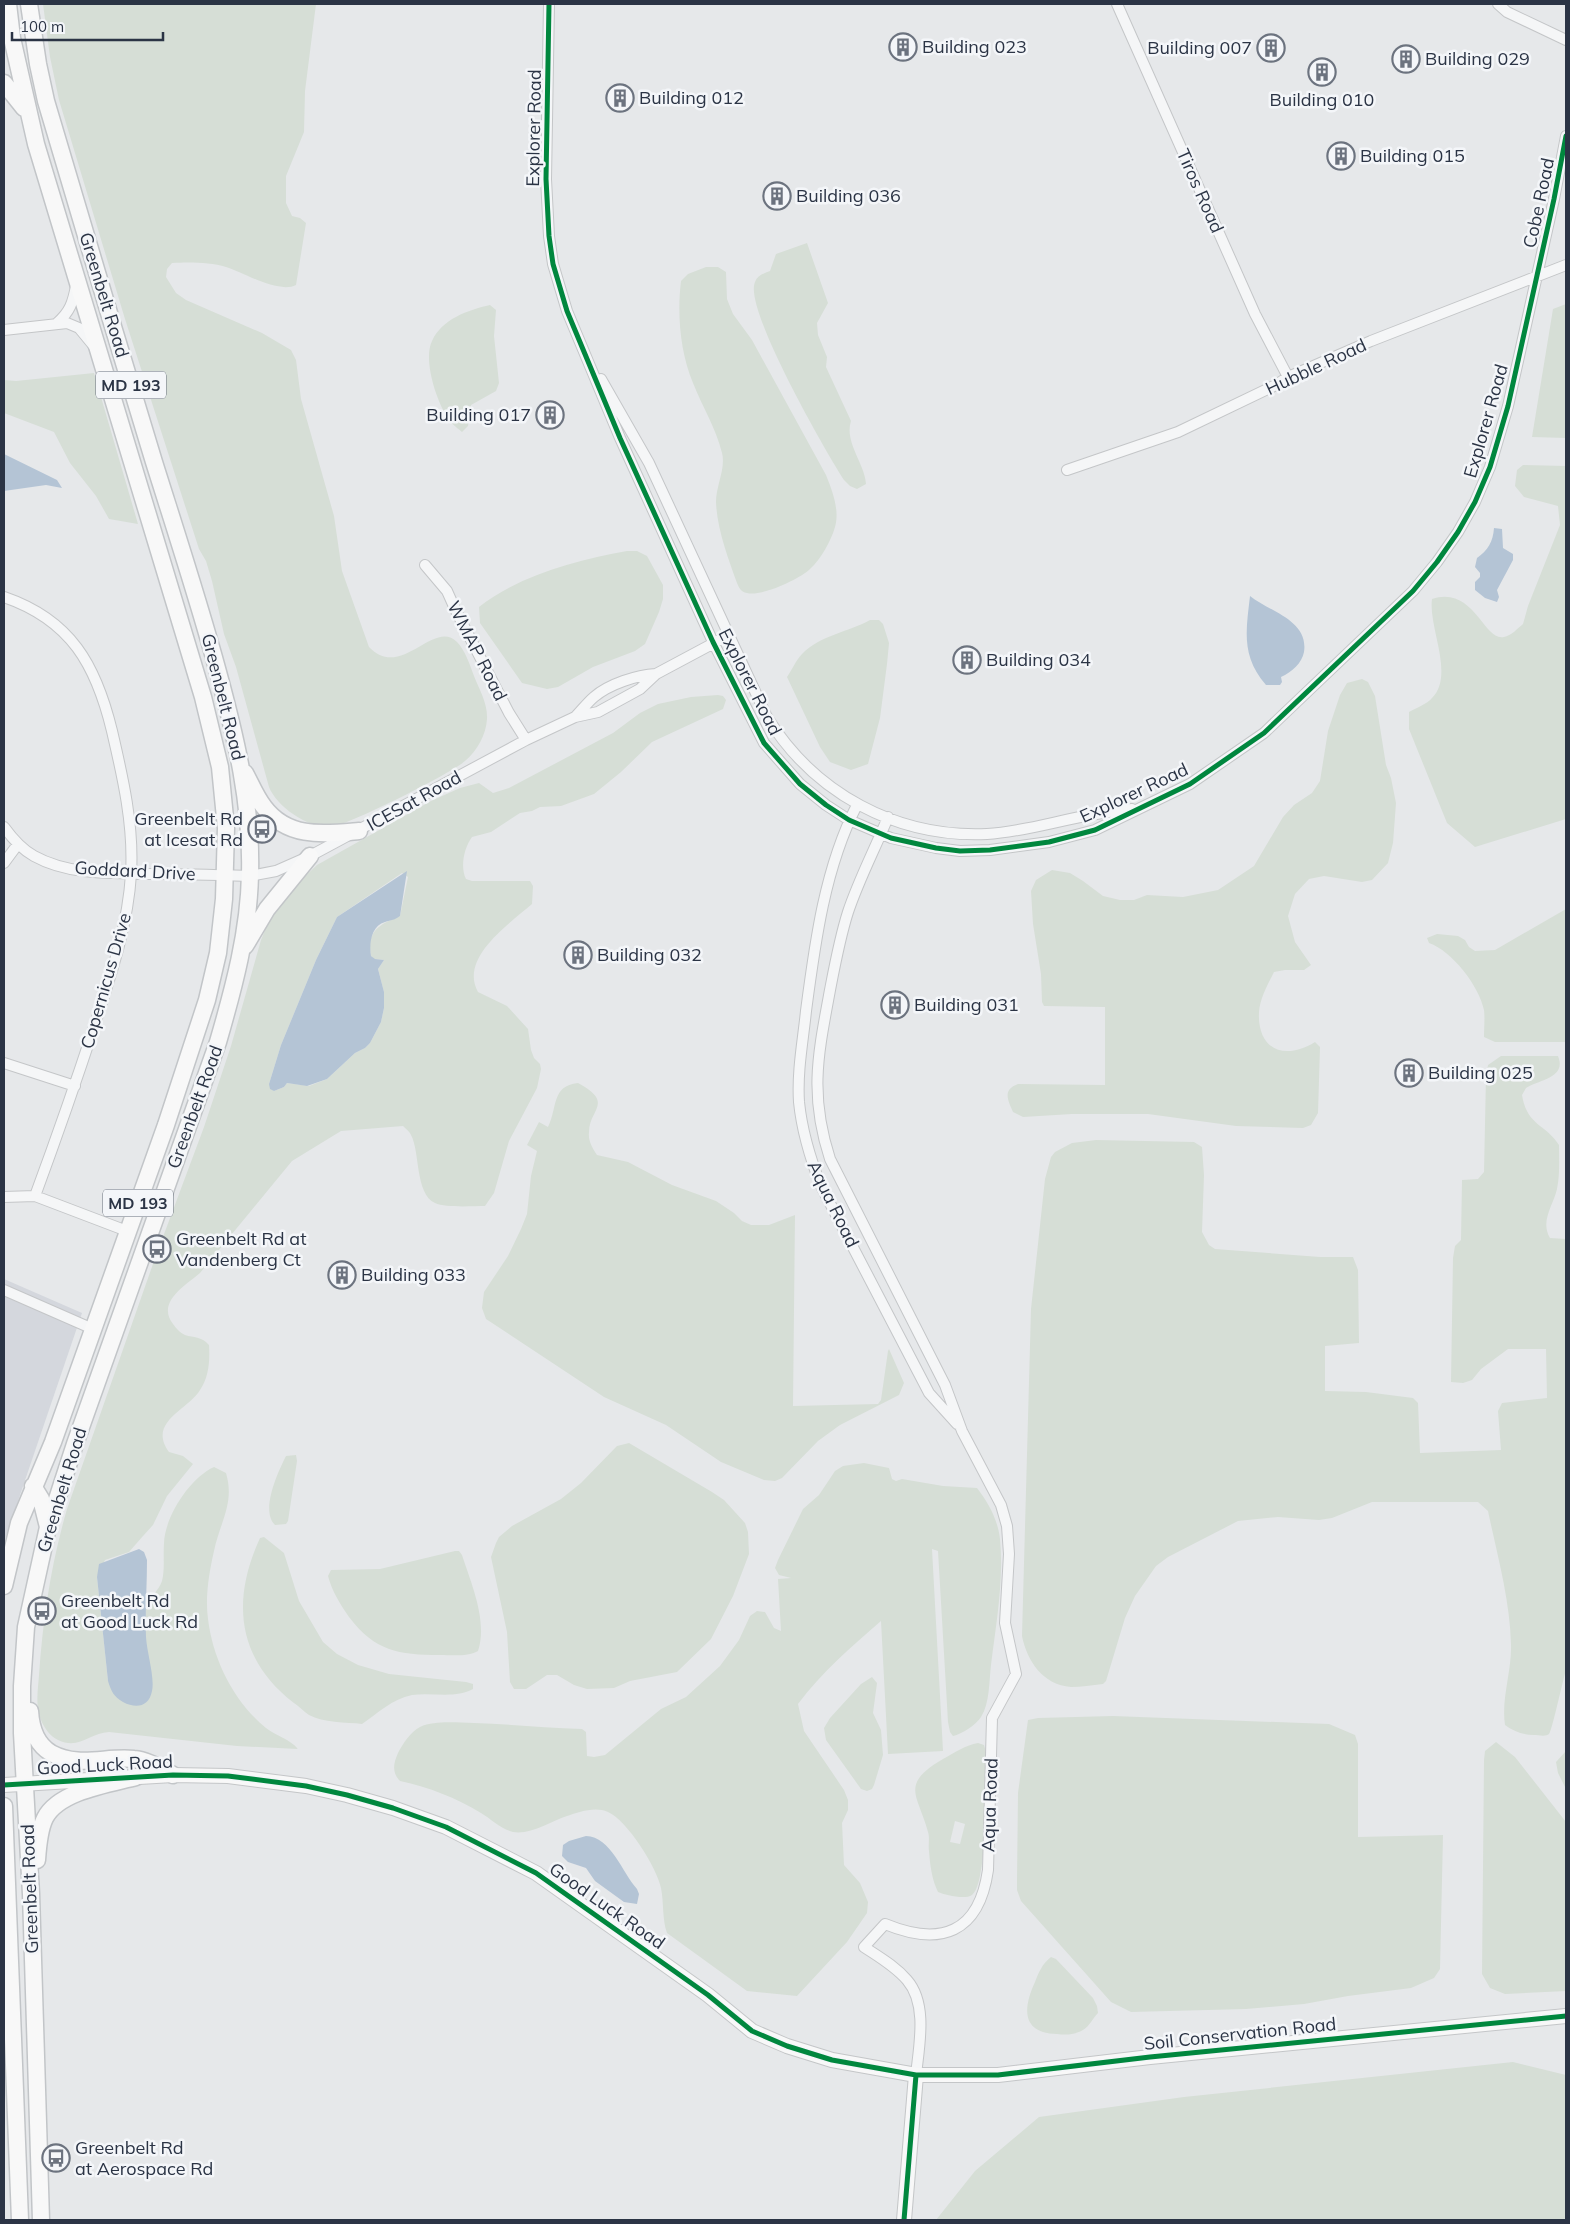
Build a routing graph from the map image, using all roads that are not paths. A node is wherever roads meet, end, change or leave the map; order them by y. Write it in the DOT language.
graph roads {
  1 [pos="29,4"];
  2 [pos="549,4"];
  3 [pos="1117,4"];
  4 [pos="1498,4"];
  5 [pos="9,11"];
  6 [pos="1566,40"];
  7 [pos="4,41"];
  8 [pos="4,83"];
  9 [pos="28,113"];
  10 [pos="1566,136"];
  11 [pos="91,251"];
  12 [pos="70,258"];
  13 [pos="1566,265"];
  14 [pos="1537,276"];
  15 [pos="76,280"];
  16 [pos="57,323"];
  17 [pos="4,330"];
  18 [pos="584,351"];
  19 [pos="99,354"];
  20 [pos="1288,377"];
  21 [pos="1067,470"];
  22 [pos="425,565"];
  23 [pos="4,597"];
  24 [pos="729,635"];
  25 [pos="713,642"];
  26 [pos="656,674"];
  27 [pos="575,717"];
  28 [pos="526,740"];
  29 [pos="240,765"];
  30 [pos="857,805"];
  31 [pos="1140,808"];
  32 [pos="888,817"];
  33 [pos="849,820"];
  34 [pos="4,827"];
  35 [pos="359,831"];
  36 [pos="881,834"];
  37 [pos="18,844"];
  38 [pos="310,856"];
  39 [pos="4,863"];
  40 [pos="131,873"];
  41 [pos="225,875"];
  42 [pos="250,876"];
  43 [pos="240,955"];
  44 [pos="4,1063"];
  45 [pos="75,1086"];
  46 [pos="36,1196"];
  47 [pos="4,1197"];
  48 [pos="127,1231"];
  49 [pos="4,1290"];
  50 [pos="93,1329"];
  51 [pos="962,1431"];
  52 [pos="34,1486"];
  53 [pos="48,1527"];
  54 [pos="36,1582"];
  55 [pos="4,1586"];
  56 [pos="173,1775"];
  57 [pos="136,1777"];
  58 [pos="26,1783"];
  59 [pos="4,1784"];
  60 [pos="4,1806"];
  61 [pos="5,1882"];
  62 [pos="33,1962"];
  63 [pos="1566,2016"];
  64 [pos="916,2075"];
  65 [pos="20,2220"];
  66 [pos="41,2220"];
  67 [pos="904,2220"];
  1 -- 11 [label="main road, Greenbelt Road / MD 193"];
  2 -- 18 [label="street, Explorer Road"];
  3 -- 20 [label="street, Tiros Road"];
  4 -- 6 [label="street"];
  5 -- 7 [label="main road"];
  5 -- 9 [label="main road, Greenbelt Road / MD 193"];
  8 -- 9 [label="main road"];
  9 -- 12 [label="main road, Greenbelt Road / MD 193"];
  10 -- 14 [label="street, Cobe Road"];
  11 -- 12 [label="main road"];
  11 -- 29 [label="main road, Greenbelt Road / MD 193"];
  12 -- 15 [label="main road, Greenbelt Road / MD 193"];
  13 -- 14 [label="street, Hubble Road"];
  14 -- 20 [label="street, Hubble Road"];
  14 -- 31 [label="street, Explorer Road"];
  15 -- 16 [label="street"];
  15 -- 19 [label="main road, Greenbelt Road / MD 193"];
  16 -- 17 [label="street"];
  16 -- 19 [label="street"];
  18 -- 24 [label="street, Explorer Road"];
  18 -- 25 [label="street, Explorer Road"];
  19 -- 41 [label="main road, Greenbelt Road / MD 193"];
  20 -- 21 [label="street, Hubble Road"];
  22 -- 28 [label="street, WMAP Road"];
  23 -- 40 [label="street, Copernicus Drive"];
  24 -- 25 [label="street, ICESat Road"];
  24 -- 30 [label="street, Explorer Road"];
  25 -- 26 [label="street, ICESat Road"];
  25 -- 33 [label="street, Explorer Road"];
  26 -- 27 [label="street, ICESat Road"];
  26 -- 27 [label="street, ICESat Road"];
  27 -- 28 [label="street, ICESat Road"];
  28 -- 35 [label="street, ICESat Road"];
  29 -- 35 [label="main road"];
  29 -- 42 [label="main road, Greenbelt Road / MD 193"];
  30 -- 32 [label="street, Explorer Road"];
  30 -- 33 [label="street, Aqua Road"];
  31 -- 32 [label="street, Explorer Road"];
  31 -- 36 [label="street, Explorer Road"];
  32 -- 36 [label="street, Aqua Road"];
  33 -- 36 [label="street, Explorer Road"];
  33 -- 51 [label="street, Aqua Road"];
  34 -- 37 [label="street, Goddard Drive"];
  35 -- 38 [label="street, ICESat Road"];
  36 -- 51 [label="street, Aqua Road"];
  37 -- 39 [label="street"];
  37 -- 40 [label="street, Goddard Drive"];
  38 -- 42 [label="street, ICESat Road"];
  38 -- 43 [label="main road"];
  40 -- 41 [label="street, Goddard Drive"];
  40 -- 45 [label="street, Copernicus Drive"];
  41 -- 42 [label="street, Goddard Drive"];
  41 -- 48 [label="main road, Greenbelt Road / MD 193"];
  42 -- 43 [label="main road, Greenbelt Road / MD 193"];
  43 -- 53 [label="main road, Greenbelt Road / MD 193"];
  44 -- 45 [label="street"];
  45 -- 46 [label="street, Copernicus Drive"];
  46 -- 47 [label="street"];
  46 -- 48 [label="street"];
  48 -- 50 [label="main road, Greenbelt Road / MD 193"];
  49 -- 50 [label="street"];
  50 -- 52 [label="main road, Greenbelt Road / MD 193"];
  51 -- 64 [label="street, Aqua Road"];
  52 -- 53 [label="main road"];
  52 -- 55 [label="main road, Greenbelt Road / MD 193"];
  53 -- 54 [label="main road, Greenbelt Road / MD 193"];
  54 -- 56 [label="main road"];
  54 -- 58 [label="main road, Greenbelt Road / MD 193"];
  56 -- 57 [label="main road, Good Luck Road"];
  56 -- 64 [label="main road, Good Luck Road"];
  57 -- 58 [label="main road, Good Luck Road"];
  57 -- 62 [label="main road"];
  58 -- 59 [label="main road, Good Luck Road"];
  58 -- 62 [label="main road, Greenbelt Road / MD 193"];
  60 -- 61 [label="main road, Greenbelt Road"];
  61 -- 65 [label="main road, Greenbelt Road"];
  62 -- 66 [label="main road, Greenbelt Road / MD 193"];
  63 -- 64 [label="main road, Soil Conservation Road"];
  64 -- 67 [label="main road"];
}
